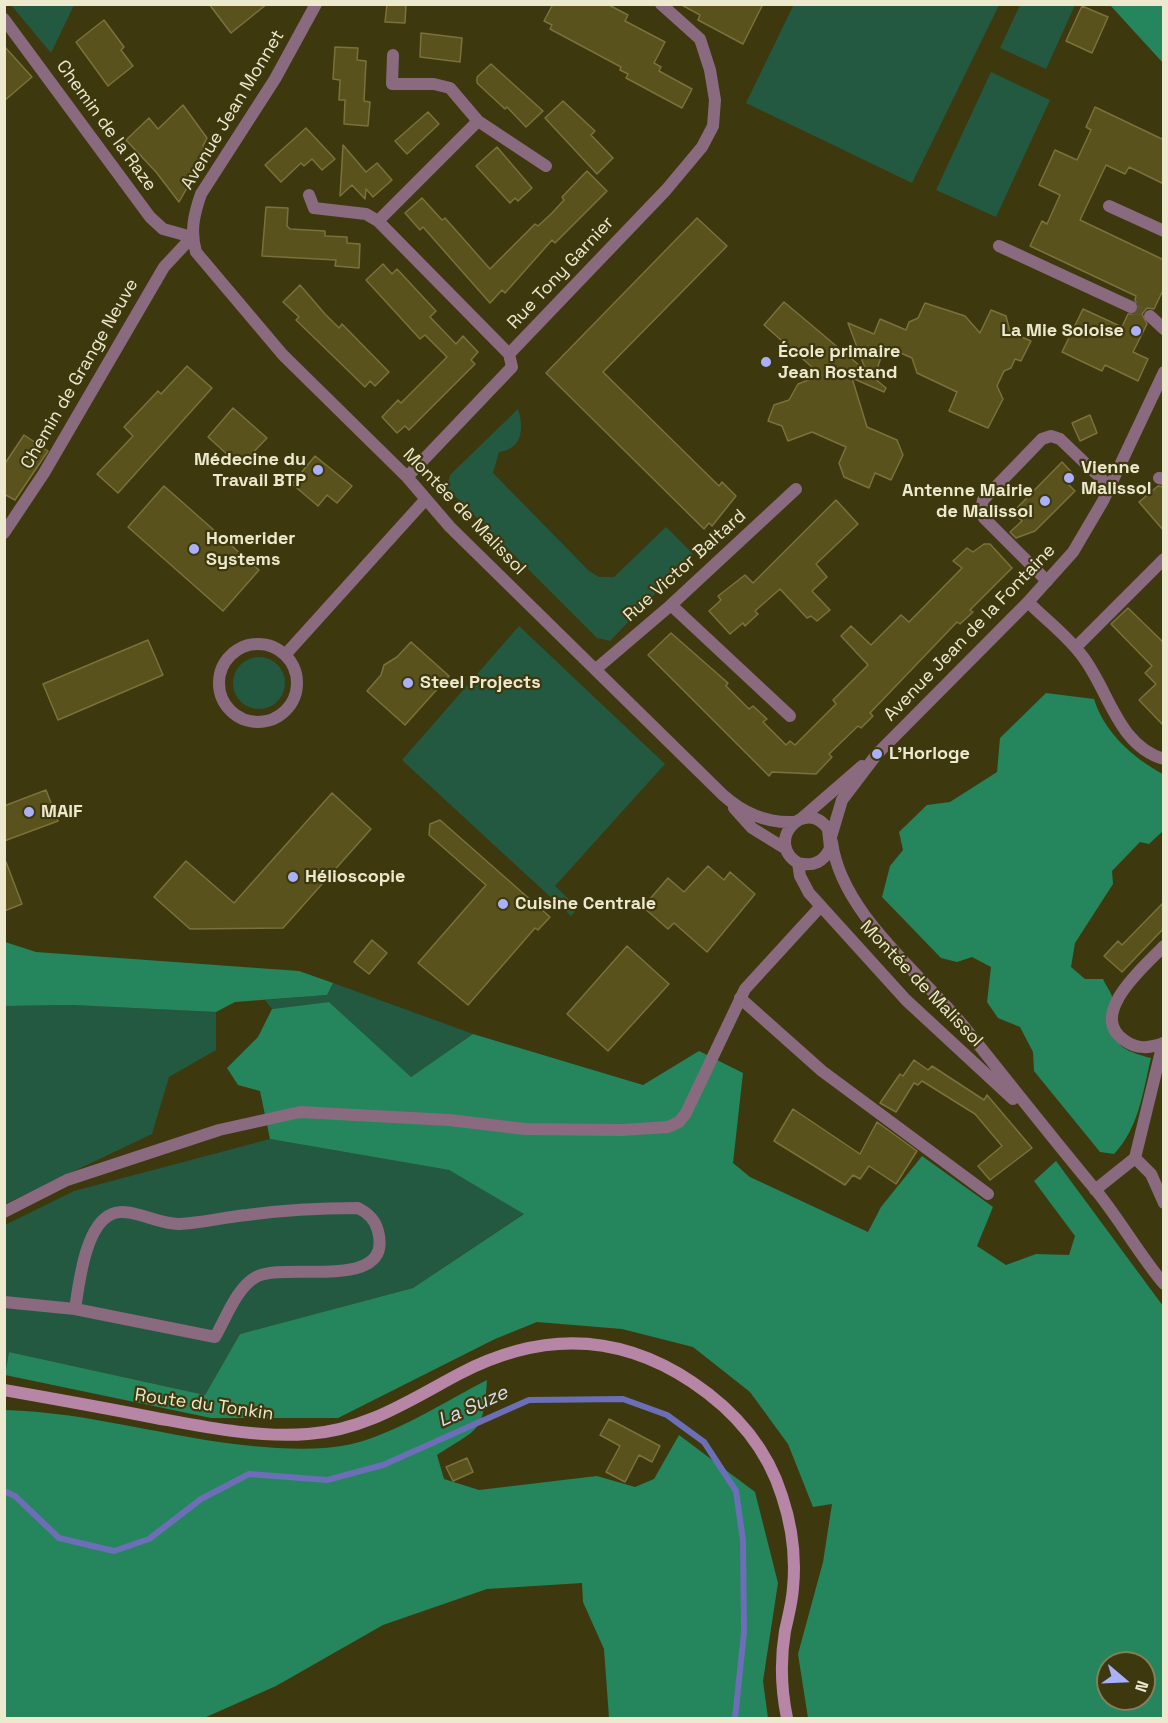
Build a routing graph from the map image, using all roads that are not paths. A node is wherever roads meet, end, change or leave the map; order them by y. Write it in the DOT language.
graph roads {
  1 [pos="316,4"];
  2 [pos="661,4"];
  3 [pos="4,19"];
  4 [pos="393,55"];
  5 [pos="478,121"];
  6 [pos="546,166"];
  7 [pos="309,195"];
  8 [pos="1109,206"];
  9 [pos="378,221"];
  10 [pos="1164,231"];
  11 [pos="192,237"];
  12 [pos="999,246"];
  13 [pos="1131,307"];
  14 [pos="1150,316"];
  15 [pos="1164,329"];
  16 [pos="509,354"];
  17 [pos="1163,374"];
  18 [pos="407,477"];
  19 [pos="1110,487"];
  20 [pos="796,489"];
  21 [pos="425,500"];
  22 [pos="4,533"];
  23 [pos="1164,559"];
  24 [pos="1047,581"];
  25 [pos="1028,602"];
  26 [pos="671,605"];
  27 [pos="1076,647"];
  28 [pos="285,655"];
  29 [pos="596,669"];
  30 [pos="790,717"];
  31 [pos="877,754"];
  32 [pos="1164,759"];
  33 [pos="728,799"];
  34 [pos="798,820"];
  35 [pos="831,839"];
  36 [pos="786,849"];
  37 [pos="798,863"];
  38 [pos="821,906"];
  39 [pos="1164,946"];
  40 [pos="740,998"];
  41 [pos="1163,1043"];
  42 [pos="1035,1119"];
  43 [pos="1135,1158"];
  44 [pos="1095,1190"];
  45 [pos="988,1194"];
  46 [pos="1164,1203"];
  47 [pos="4,1212"];
  48 [pos="1164,1284"];
  49 [pos="4,1302"];
  50 [pos="75,1309"];
  51 [pos="4,1390"];
  52 [pos="787,1719"];
  1 -- 11 [label="street, Avenue Jean Monnet"];
  2 -- 16 [label="street, Rue Tony Garnier"];
  3 -- 11 [label="street, Chemin de la Raze"];
  4 -- 5 [label="street"];
  5 -- 6 [label="street"];
  5 -- 9 [label="street"];
  7 -- 9 [label="street"];
  8 -- 10 [label="street"];
  9 -- 16 [label="street"];
  11 -- 18 [label="street, Montée de Malissol"];
  11 -- 22 [label="street, Chemin de Grange Neuve"];
  12 -- 13 [label="street"];
  14 -- 15 [label="street"];
  16 -- 18 [label="street, Rue Tony Garnier"];
  17 -- 19 [label="street, Avenue Jean de la Fontaine"];
  18 -- 21 [label="street, Montée de Malissol"];
  19 -- 24 [label="street, Avenue Jean de la Fontaine"];
  19 -- 24 [label="street"];
  20 -- 26 [label="street, Rue Victor Baltard"];
  21 -- 28 [label="street"];
  21 -- 29 [label="street, Montée de Malissol"];
  23 -- 27 [label="street"];
  24 -- 25 [label="street, Avenue Jean de la Fontaine"];
  25 -- 27 [label="street"];
  25 -- 31 [label="street, Avenue Jean de la Fontaine"];
  26 -- 29 [label="street, Rue Victor Baltard"];
  26 -- 30 [label="street"];
  27 -- 32 [label="street"];
  28 -- 28 [label="street"];
  29 -- 33 [label="street, Montée de Malissol"];
  31 -- 34 [label="street, Avenue Jean de la Fontaine"];
  31 -- 35 [label="street, Avenue Jean de la Fontaine"];
  33 -- 34 [label="street, Montée de Malissol"];
  33 -- 36 [label="street, Montée de Malissol"];
  34 -- 35 [label="street, Montée de Malissol"];
  34 -- 36 [label="street"];
  35 -- 37 [label="street"];
  35 -- 42 [label="street, Montée de Malissol"];
  36 -- 37 [label="street, Montée de Malissol"];
  37 -- 38 [label="street, Montée de Malissol"];
  38 -- 40 [label="street"];
  38 -- 42 [label="street, Montée de Malissol"];
  39 -- 41 [label="street"];
  40 -- 45 [label="street"];
  40 -- 47 [label="street"];
  41 -- 43 [label="street"];
  42 -- 44 [label="street, Montée de Malissol"];
  43 -- 44 [label="street"];
  43 -- 46 [label="street"];
  44 -- 48 [label="street, Montée de Malissol"];
  49 -- 50 [label="street"];
  50 -- 50 [label="street"];
  51 -- 52 [label="street, Route du Tonkin"];
}
